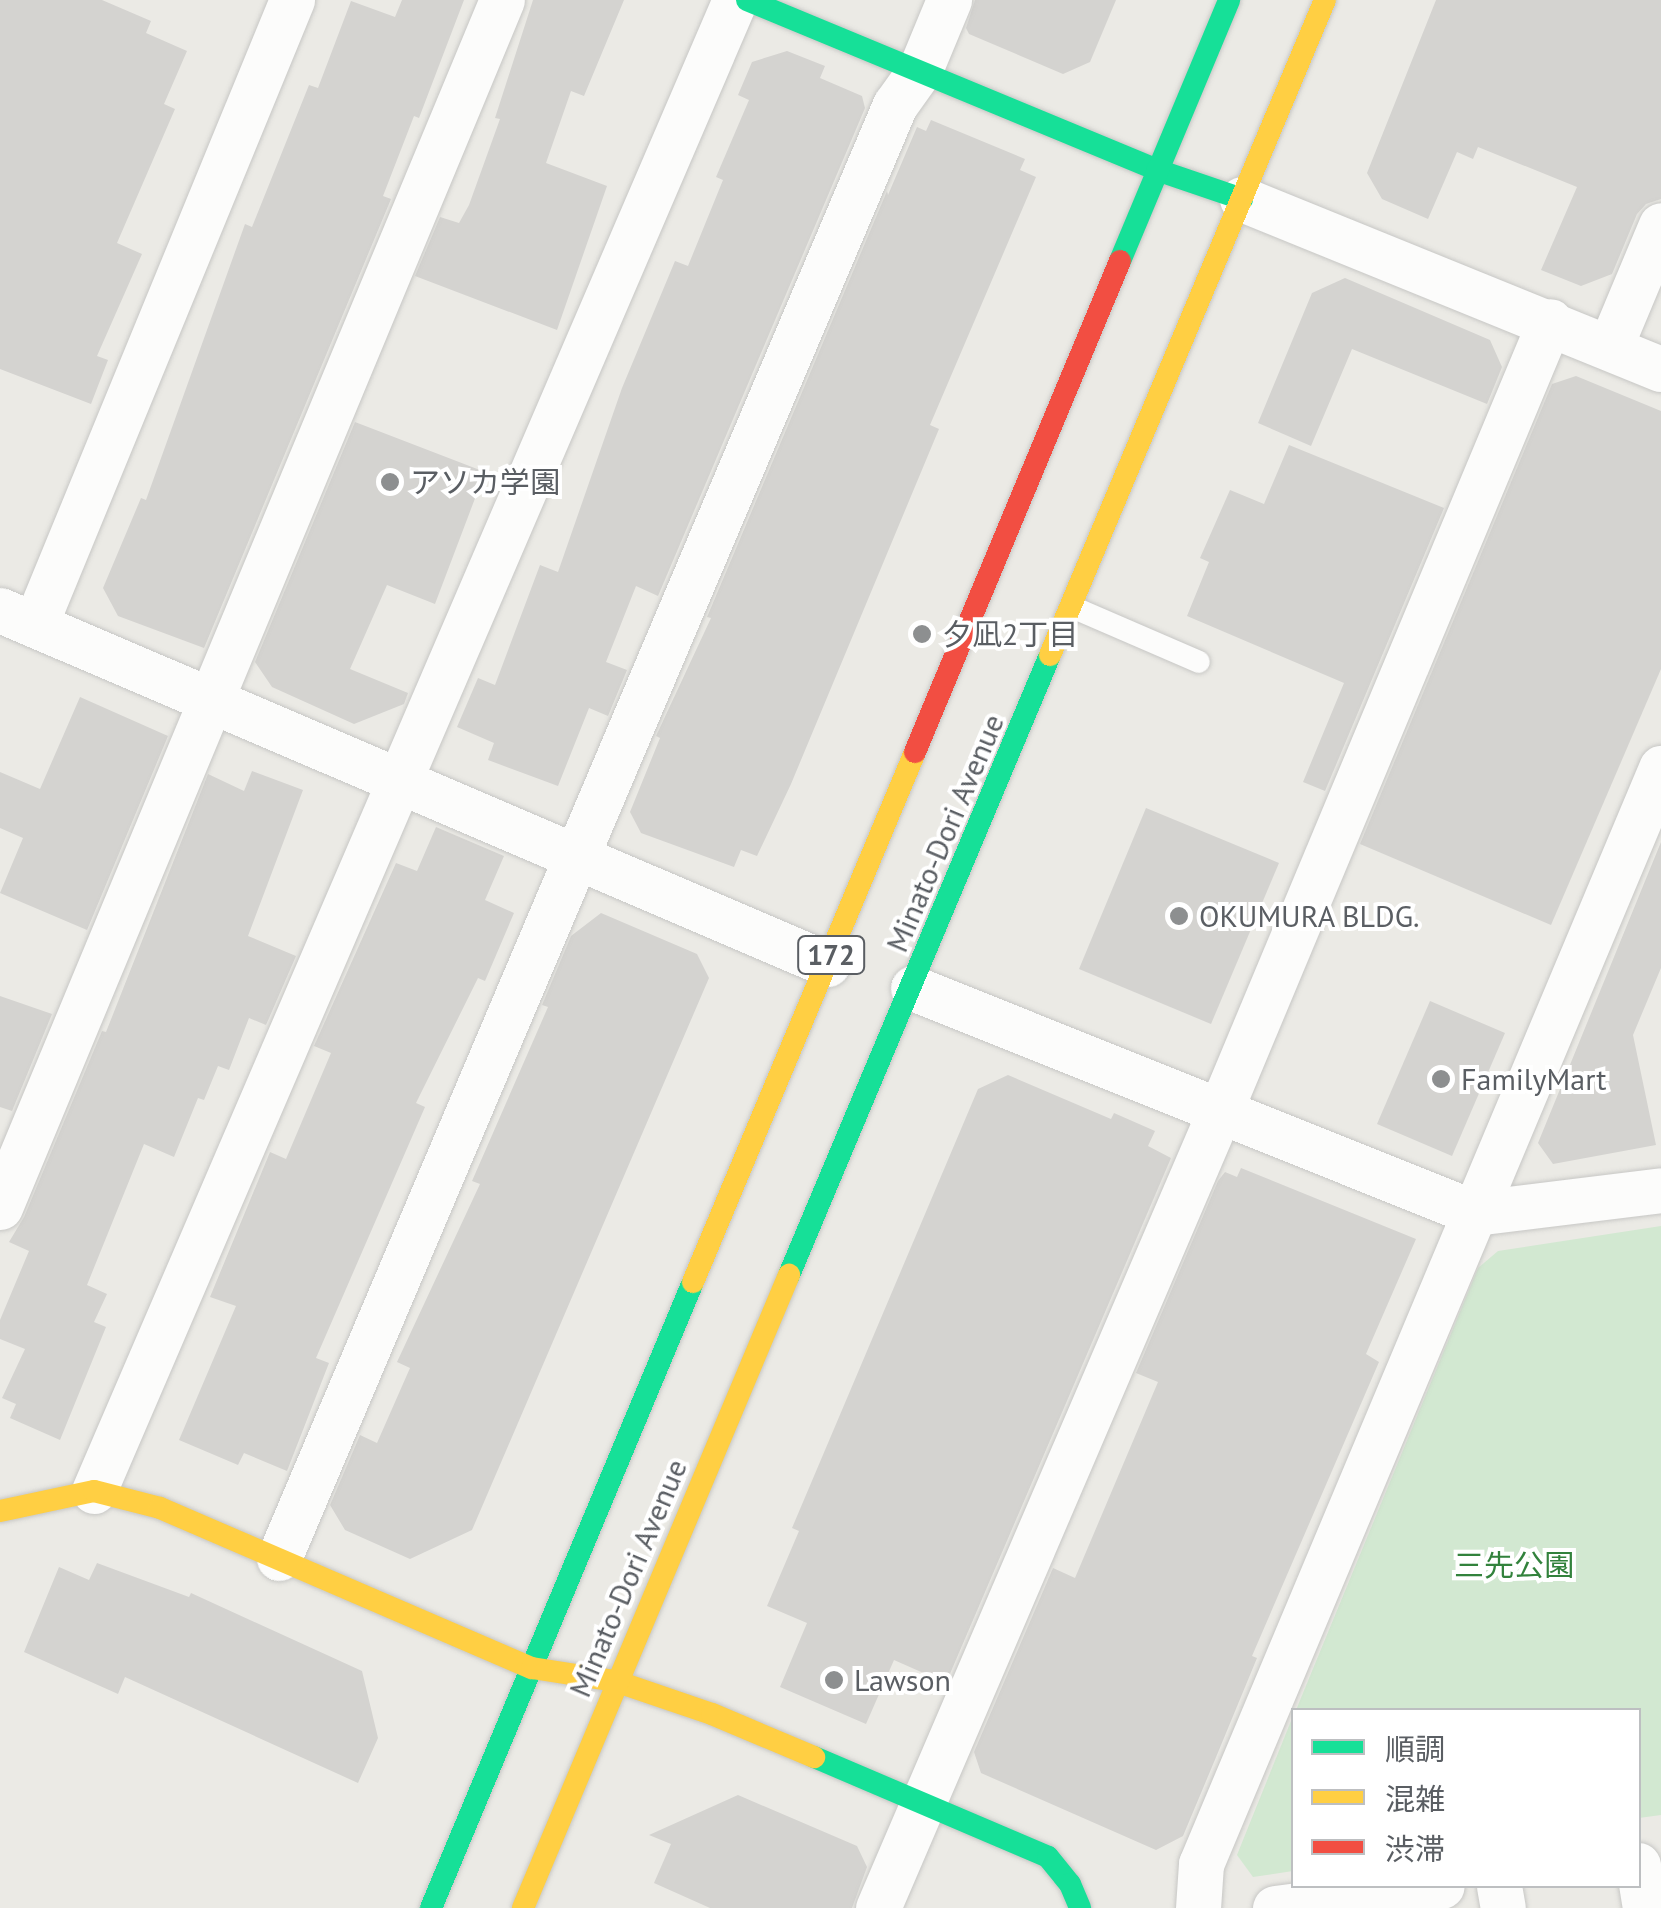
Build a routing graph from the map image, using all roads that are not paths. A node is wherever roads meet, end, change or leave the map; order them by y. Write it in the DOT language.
graph roads {
  1 [pos="292,0"];
  2 [pos="502,0"];
  3 [pos="735,0"];
  4 [pos="747,0"];
  5 [pos="949,0"];
  6 [pos="1228,0"];
  7 [pos="1325,0"];
  8 [pos="920,70"];
  9 [pos="1158,170"];
  10 [pos="1242,199"];
  11 [pos="1661,225"];
  12 [pos="1550,321"];
  13 [pos="1610,347"];
  14 [pos="1661,369"];
  15 [pos="1072,606"];
  16 [pos="17,618"];
  17 [pos="1199,662"];
  18 [pos="210,701"];
  19 [pos="1661,768"];
  20 [pos="397,781"];
  21 [pos="574,858"];
  22 [pos="827,964"];
  23 [pos="912,988"];
  24 [pos="1220,1111"];
  25 [pos="1661,1190"];
  26 [pos="0,1207"];
  27 [pos="1475,1213"];
  28 [pos="94,1491"];
  29 [pos="0,1511"];
  30 [pos="278,1558"];
  31 [pos="532,1668"];
  32 [pos="616,1682"];
  33 [pos="921,1803"];
  34 [pos="1641,1879"];
  35 [pos="1427,1888"];
  36 [pos="432,1908"];
  37 [pos="522,1908"];
  38 [pos="878,1908"];
  39 [pos="1080,1908"];
  40 [pos="1198,1908"];
  41 [pos="1275,1908"];
  42 [pos="1646,1908"];
  1 -- 16 [label="street"];
  2 -- 18 [label="street"];
  3 -- 20 [label="street"];
  4 -- 8 [label="main road"];
  5 -- 8 [label="street"];
  6 -- 9 [label="main road, Minato-Dori Avenue / 172"];
  7 -- 10 [label="main road, Minato-Dori Avenue"];
  8 -- 9 [label="main road"];
  8 -- 21 [label="street"];
  9 -- 10 [label="main road"];
  9 -- 22 [label="main road, Minato-Dori Avenue / 172"];
  10 -- 12 [label="street"];
  10 -- 15 [label="main road, Minato-Dori Avenue"];
  11 -- 13 [label="street"];
  12 -- 13 [label="street"];
  12 -- 24 [label="street"];
  13 -- 14 [label="street"];
  15 -- 17 [label="lane"];
  15 -- 23 [label="main road, Minato-Dori Avenue"];
  16 -- 18 [label="street"];
  18 -- 20 [label="street"];
  18 -- 26 [label="street"];
  19 -- 27 [label="street"];
  20 -- 21 [label="street"];
  20 -- 28 [label="street"];
  21 -- 22 [label="street"];
  21 -- 30 [label="street"];
  22 -- 31 [label="main road, Minato-Dori Avenue / 172"];
  23 -- 24 [label="street"];
  23 -- 32 [label="main road, Minato-Dori Avenue"];
  24 -- 27 [label="street"];
  24 -- 33 [label="street"];
  25 -- 27 [label="street"];
  27 -- 40 [label="street"];
  28 -- 29 [label="main road"];
  28 -- 30 [label="main road"];
  30 -- 31 [label="main road"];
  31 -- 32 [label="main road"];
  31 -- 36 [label="main road, Minato-Dori Avenue / 172"];
  32 -- 33 [label="main road"];
  32 -- 37 [label="main road, Minato-Dori Avenue"];
  33 -- 38 [label="street"];
  33 -- 39 [label="main road"];
  34 -- 42 [label="street"];
  35 -- 41 [label="street"];
}
